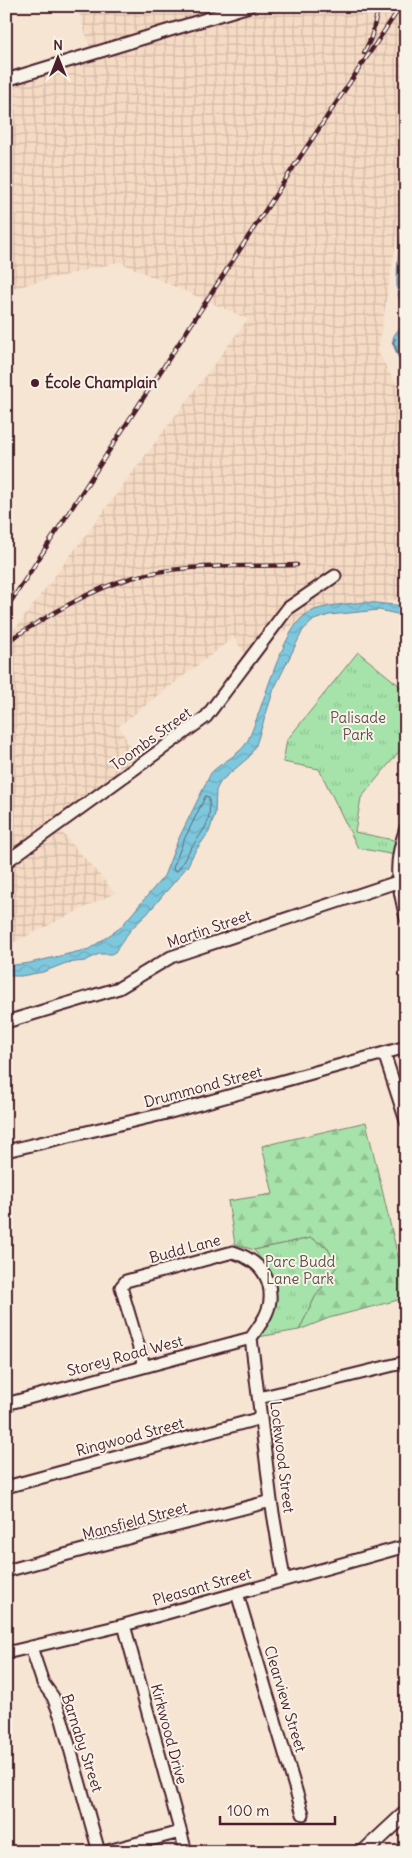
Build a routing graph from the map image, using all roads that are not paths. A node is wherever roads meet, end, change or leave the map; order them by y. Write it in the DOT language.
graph roads {
  1 [pos="248,6"];
  2 [pos="6,80"];
  3 [pos="334,576"];
  4 [pos="406,828"];
  5 [pos="6,862"];
  6 [pos="397,882"];
  7 [pos="406,918"];
  8 [pos="6,1022"];
  9 [pos="406,1047"];
  10 [pos="384,1053"];
  11 [pos="406,1121"];
  12 [pos="6,1151"];
  13 [pos="251,1338"];
  14 [pos="406,1362"];
  15 [pos="144,1366"];
  16 [pos="259,1398"];
  17 [pos="6,1404"];
  18 [pos="261,1418"];
  19 [pos="6,1486"];
  20 [pos="271,1501"];
  21 [pos="406,1546"];
  22 [pos="6,1571"];
  23 [pos="284,1579"];
  24 [pos="237,1593"];
  25 [pos="124,1625"];
  26 [pos="31,1647"];
  27 [pos="6,1653"];
  28 [pos="406,1813"];
  29 [pos="303,1814"];
  30 [pos="180,1832"];
  31 [pos="99,1852"];
  32 [pos="104,1852"];
  33 [pos="186,1852"];
  34 [pos="364,1852"];
  1 -- 2 [label="street"];
  3 -- 5 [label="street, Toombs Street"];
  4 -- 6 [label="street"];
  6 -- 7 [label="street"];
  6 -- 8 [label="street, Martin Street"];
  9 -- 10 [label="street, Drummond Street"];
  10 -- 11 [label="street"];
  10 -- 12 [label="street, Drummond Street"];
  13 -- 15 [label="street, Storey Road West"];
  13 -- 15 [label="street, Budd Lane"];
  13 -- 16 [label="street, Lockwood Street"];
  14 -- 16 [label="street"];
  15 -- 17 [label="street, Storey Road West"];
  16 -- 18 [label="street, Lockwood Street"];
  18 -- 19 [label="street, Ringwood Street"];
  18 -- 20 [label="street, Lockwood Street"];
  20 -- 22 [label="street, Mansfield Street"];
  20 -- 23 [label="street, Lockwood Street"];
  21 -- 23 [label="street, Pleasant Street"];
  23 -- 24 [label="street, Pleasant Street"];
  24 -- 25 [label="street, Pleasant Street"];
  24 -- 29 [label="street, Clearview Street"];
  25 -- 26 [label="street, Pleasant Street"];
  25 -- 30 [label="street, Kirkwood Drive"];
  26 -- 27 [label="street, Pleasant Street"];
  26 -- 31 [label="street, Barnaby Street"];
  28 -- 34 [label="main road"];
  30 -- 32 [label="street"];
  30 -- 33 [label="street, Kirkwood Drive"];
}
